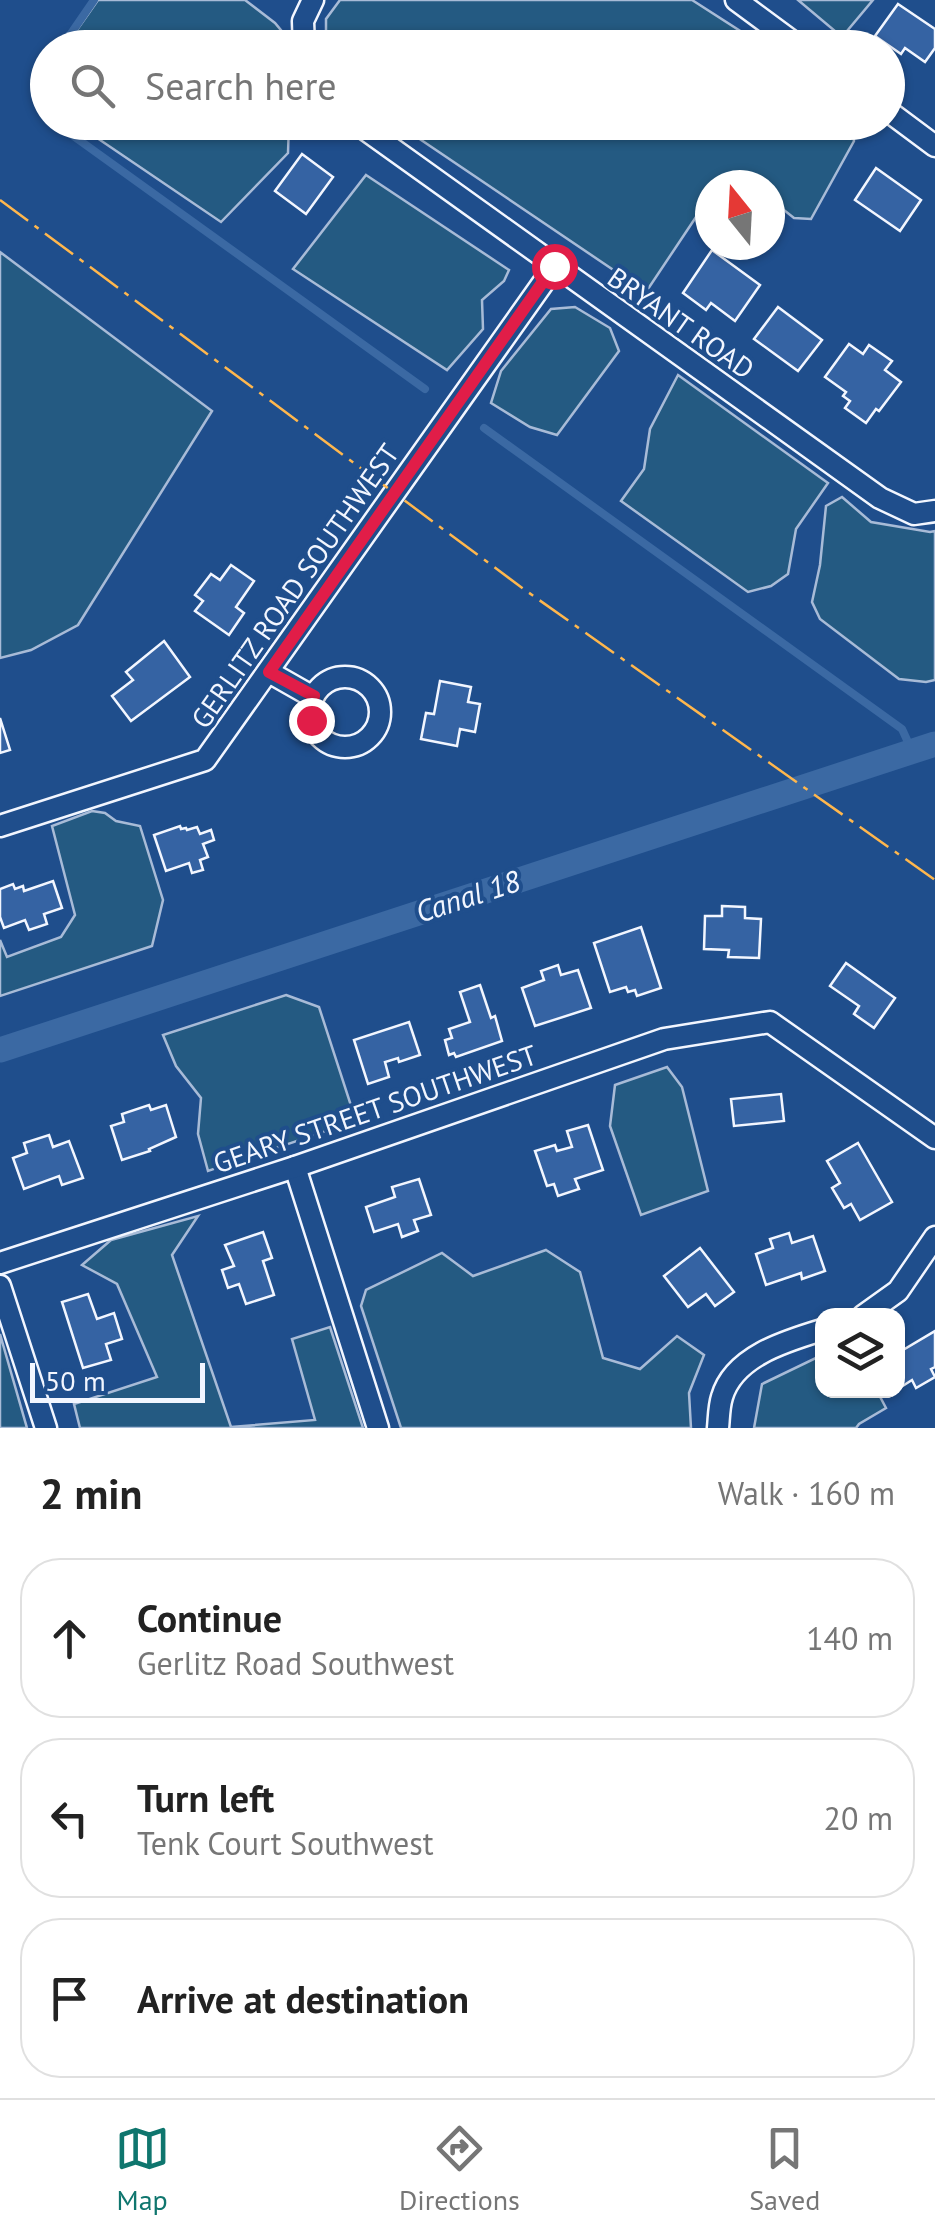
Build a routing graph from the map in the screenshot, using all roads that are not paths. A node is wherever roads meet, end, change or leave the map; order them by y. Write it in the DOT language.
graph roads {
  1 [pos="314,0"];
  2 [pos="736,0"];
  3 [pos="303,30"];
  4 [pos="777,30"];
  5 [pos="905,124"];
  6 [pos="380,140"];
  7 [pos="935,146"];
  8 [pos="554,266"];
  9 [pos="935,511"];
  10 [pos="269,672"];
  11 [pos="314,696"];
  12 [pos="0,826"];
  13 [pos="935,1138"];
  14 [pos="295,1167"];
  15 [pos="935,1237"];
  16 [pos="0,1263"];
  17 [pos="0,1286"];
  18 [pos="875,1308"];
  19 [pos="815,1332"];
  20 [pos="46,1428"];
  21 [pos="378,1428"];
  22 [pos="718,1428"];
  1 -- 3 [label="street"];
  2 -- 4 [label="street"];
  5 -- 7 [label="street"];
  6 -- 8 [label="street, BRYANT ROAD"];
  8 -- 9 [label="street, BRYANT ROAD"];
  8 -- 10 [label="street, GERLITZ ROAD SOUTHWEST"];
  10 -- 11 [label="street"];
  10 -- 12 [label="street, GERLITZ ROAD SOUTHWEST"];
  13 -- 14 [label="street, GEARY STREET SOUTHWEST"];
  14 -- 16 [label="street, GEARY STREET SOUTHWEST"];
  14 -- 21 [label="street"];
  15 -- 18 [label="street"];
  17 -- 20 [label="street"];
  19 -- 22 [label="street"];
}
